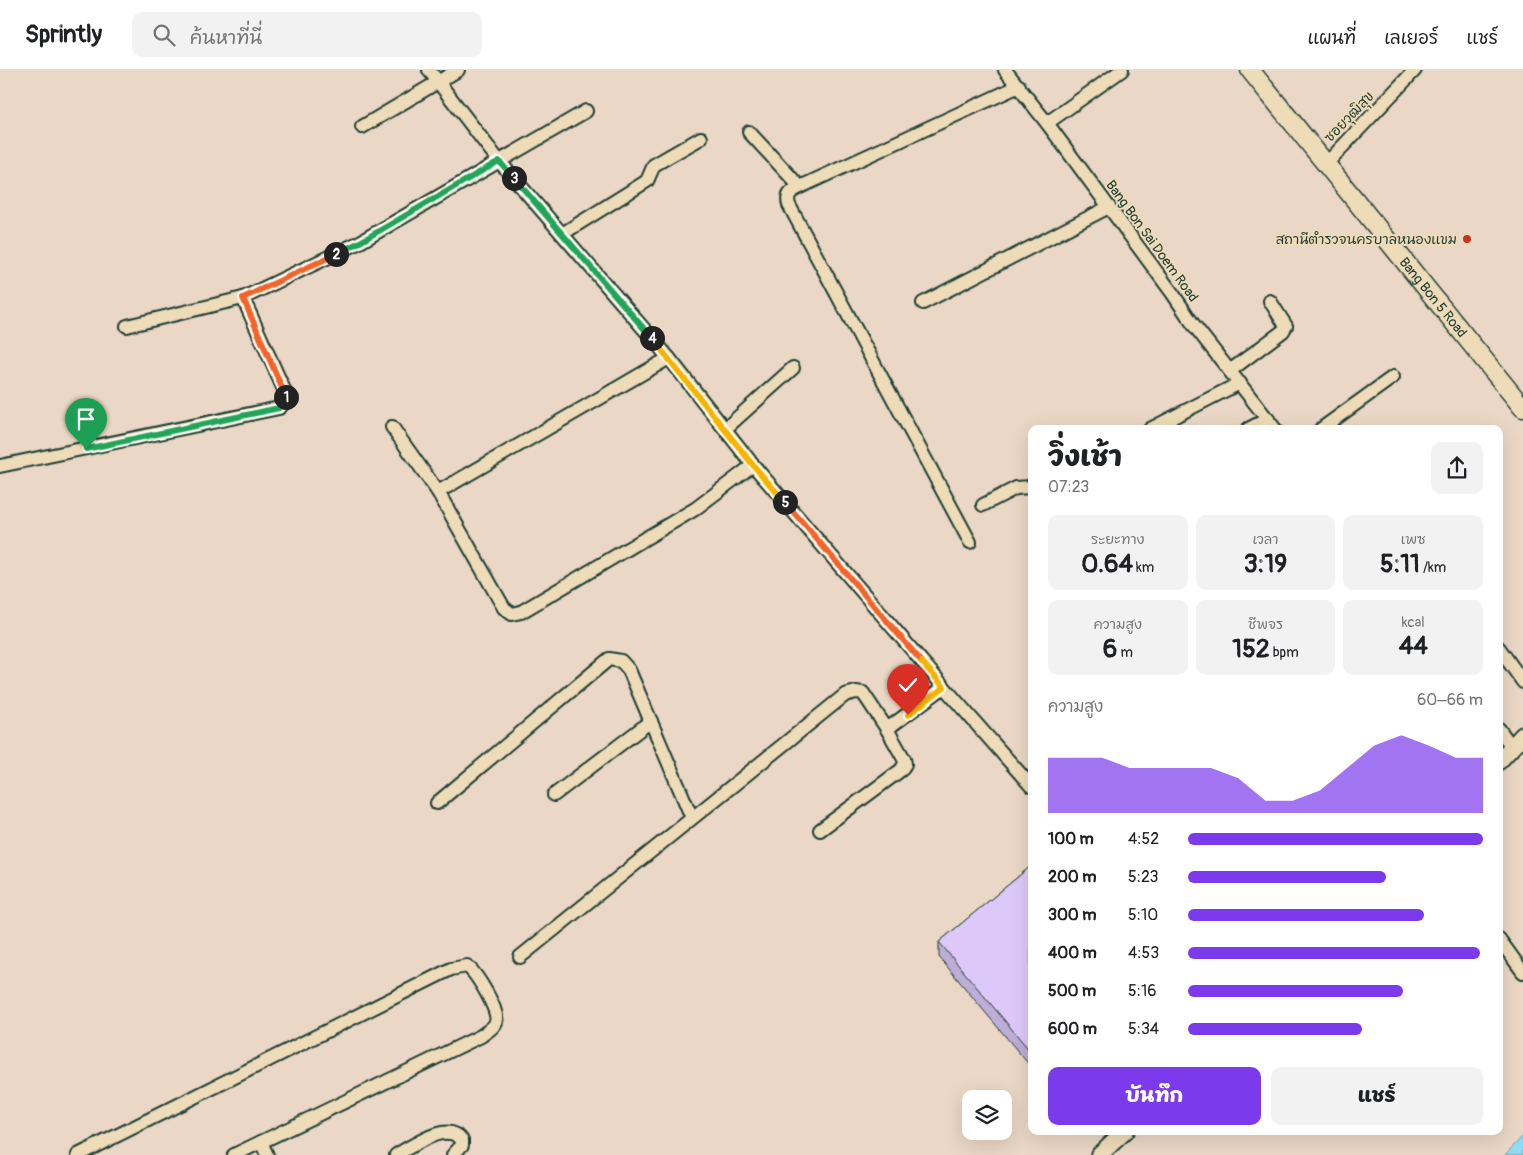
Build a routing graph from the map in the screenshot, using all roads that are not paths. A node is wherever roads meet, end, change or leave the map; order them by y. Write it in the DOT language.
graph roads {
  1 [pos="429,70"];
  2 [pos="458,70"];
  3 [pos="1005,70"];
  4 [pos="1122,70"];
  5 [pos="1250,70"];
  6 [pos="1415,70"];
  7 [pos="438,82"];
  8 [pos="1019,86"];
  9 [pos="586,111"];
  10 [pos="1047,123"];
  11 [pos="362,127"];
  12 [pos="749,132"];
  13 [pos="701,138"];
  14 [pos="499,161"];
  15 [pos="1326,164"];
  16 [pos="800,187"];
  17 [pos="1109,208"];
  18 [pos="562,234"];
  19 [pos="243,298"];
  20 [pos="1270,301"];
  21 [pos="923,303"];
  22 [pos="128,326"];
  23 [pos="669,358"];
  24 [pos="793,368"];
  25 [pos="1231,370"];
  26 [pos="1393,377"];
  27 [pos="1240,383"];
  28 [pos="1523,408"];
  29 [pos="1271,424"];
  30 [pos="1158,425"];
  31 [pos="1327,425"];
  32 [pos="392,427"];
  33 [pos="725,429"];
  34 [pos="753,465"];
  35 [pos="0,466"];
  36 [pos="1028,487"];
  37 [pos="438,492"];
  38 [pos="983,505"];
  39 [pos="970,542"];
  40 [pos="1503,654"];
  41 [pos="1523,682"];
  42 [pos="944,687"];
  43 [pos="651,720"];
  44 [pos="887,729"];
  45 [pos="1503,732"];
  46 [pos="1518,741"];
  47 [pos="1503,757"];
  48 [pos="1028,783"];
  49 [pos="554,795"];
  50 [pos="437,803"];
  51 [pos="692,818"];
  52 [pos="820,830"];
  53 [pos="1503,944"];
  54 [pos="520,957"];
  55 [pos="1523,972"];
  56 [pos="1122,1135"];
  57 [pos="261,1142"];
  58 [pos="78,1155"];
  59 [pos="234,1155"];
  60 [pos="267,1155"];
  61 [pos="396,1155"];
  62 [pos="453,1155"];
  63 [pos="1099,1155"];
  1 -- 7 [label="street"];
  2 -- 7 [label="street"];
  3 -- 8 [label="street, Bang Bon Sai Doem Road"];
  4 -- 10 [label="street"];
  5 -- 15 [label="main road, Bang Bon 5 Road"];
  6 -- 15 [label="street, ซอยวุฒิสุข"];
  7 -- 11 [label="street"];
  7 -- 14 [label="street"];
  8 -- 10 [label="street, Bang Bon Sai Doem Road"];
  8 -- 16 [label="street"];
  9 -- 14 [label="street"];
  10 -- 17 [label="street, Bang Bon Sai Doem Road"];
  12 -- 16 [label="street"];
  13 -- 18 [label="street"];
  14 -- 18 [label="street"];
  14 -- 19 [label="street"];
  15 -- 28 [label="main road, Bang Bon 5 Road"];
  16 -- 39 [label="street"];
  17 -- 21 [label="street"];
  17 -- 25 [label="street, Bang Bon Sai Doem Road"];
  18 -- 23 [label="street"];
  19 -- 22 [label="street"];
  19 -- 35 [label="street"];
  20 -- 25 [label="street"];
  23 -- 33 [label="street"];
  23 -- 37 [label="street"];
  24 -- 33 [label="street"];
  25 -- 27 [label="street, Bang Bon Sai Doem Road"];
  26 -- 31 [label="street"];
  27 -- 29 [label="street, Bang Bon Sai Doem Road"];
  27 -- 30 [label="street"];
  32 -- 37 [label="street"];
  33 -- 34 [label="street"];
  34 -- 37 [label="street"];
  34 -- 42 [label="street"];
  36 -- 38 [label="street"];
  40 -- 41 [label="street"];
  42 -- 44 [label="street"];
  42 -- 48 [label="street"];
  43 -- 49 [label="street"];
  43 -- 50 [label="street"];
  43 -- 51 [label="street"];
  44 -- 51 [label="street"];
  44 -- 52 [label="street"];
  45 -- 46 [label="street"];
  46 -- 47 [label="street"];
  51 -- 54 [label="street"];
  53 -- 55 [label="street"];
  56 -- 63 [label="street"];
  57 -- 58 [label="street"];
  57 -- 59 [label="street"];
  57 -- 60 [label="street"];
  61 -- 62 [label="street"];
}
